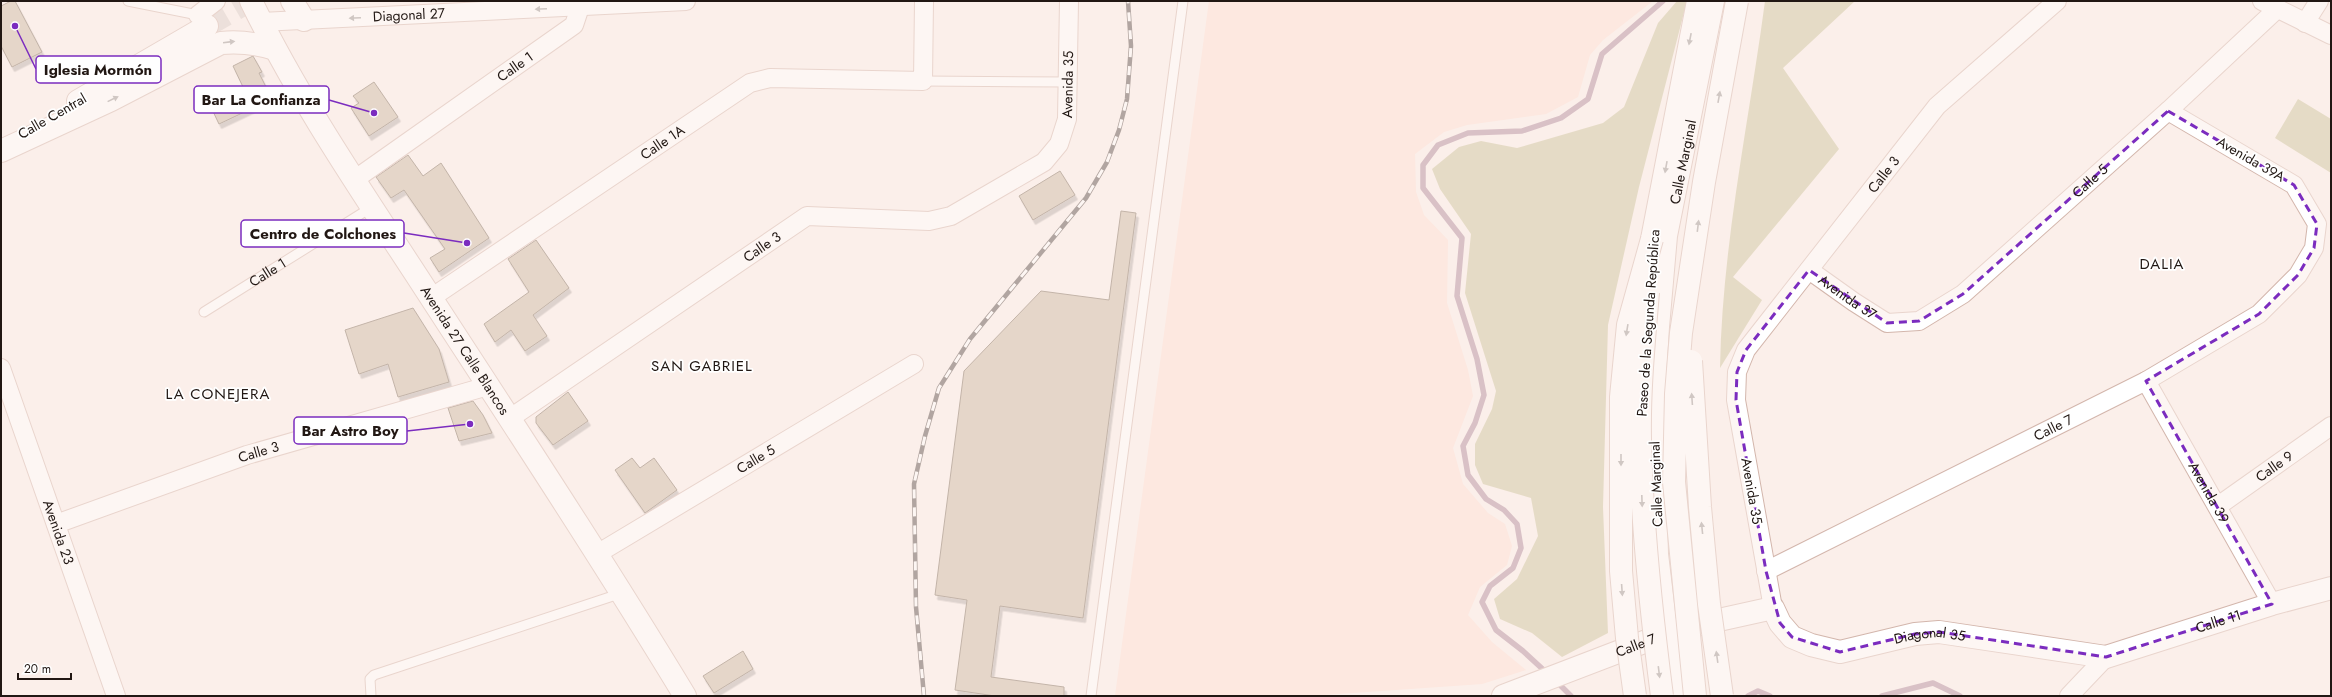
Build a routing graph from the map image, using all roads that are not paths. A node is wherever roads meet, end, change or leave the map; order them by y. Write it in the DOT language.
graph roads {
  1 [pos="128,1"];
  2 [pos="216,1"];
  3 [pos="251,1"];
  4 [pos="292,1"];
  5 [pos="686,1"];
  6 [pos="924,1"];
  7 [pos="1069,1"];
  8 [pos="1183,1"];
  9 [pos="1698,1"];
  10 [pos="1715,1"];
  11 [pos="1737,1"];
  12 [pos="2057,1"];
  13 [pos="2319,1"];
  14 [pos="579,4"];
  15 [pos="2269,5"];
  16 [pos="202,20"];
  17 [pos="304,20"];
  18 [pos="261,22"];
  19 [pos="2305,23"];
  20 [pos="2331,35"];
  21 [pos="275,49"];
  22 [pos="923,81"];
  23 [pos="1068,82"];
  24 [pos="2168,111"];
  25 [pos="1,145"];
  26 [pos="1,151"];
  27 [pos="1044,162"];
  28 [pos="354,180"];
  29 [pos="372,207"];
  30 [pos="1652,239"];
  31 [pos="2314,248"];
  32 [pos="1694,259"];
  33 [pos="1809,270"];
  34 [pos="431,298"];
  35 [pos="204,312"];
  36 [pos="1887,323"];
  37 [pos="914,364"];
  38 [pos="1,368"];
  39 [pos="1737,372"];
  40 [pos="2146,381"];
  41 [pos="488,386"];
  42 [pos="509,419"];
  43 [pos="2331,426"];
  44 [pos="2218,506"];
  45 [pos="56,524"];
  46 [pos="597,554"];
  47 [pos="1766,571"];
  48 [pos="2331,588"];
  49 [pos="623,593"];
  50 [pos="2272,604"];
  51 [pos="1773,608"];
  52 [pos="1674,631"];
  53 [pos="2106,657"];
  54 [pos="1678,672"];
  55 [pos="1506,695"];
  56 [pos="116,696"];
  57 [pos="372,696"];
  58 [pos="685,696"];
  59 [pos="1091,696"];
  60 [pos="1635,696"];
  61 [pos="1662,696"];
  62 [pos="1676,696"];
  63 [pos="1687,696"];
  64 [pos="1696,696"];
  65 [pos="1722,696"];
  66 [pos="2069,696"];
  1 -- 16 [label="lane"];
  2 -- 16 [label="street"];
  3 -- 18 [label="main road, Avenida 27 Calle Blancos"];
  4 -- 17 [label="main road"];
  5 -- 14 [label="street"];
  6 -- 22 [label="street"];
  7 -- 23 [label="street, Avenida 35"];
  8 -- 59 [label="lane"];
  9 -- 30 [label="main road, Paseo de la Segunda República, one-way"];
  10 -- 52 [label="street, Calle Marginal"];
  32 -- 11 [label="main road, one-way, bridge"];
  12 -- 33 [label="street, Calle 3"];
  13 -- 19 [label="street"];
  14 -- 17 [label="street, Diagonal 27, one-way"];
  14 -- 28 [label="street, Calle 1"];
  15 -- 19 [label="street"];
  15 -- 24 [label="street, Calle 5"];
  16 -- 25 [label="main road, Calle Central"];
  17 -- 18 [label="street, Diagonal 27"];
  18 -- 21 [label="main road, Avenida 27 Calle Blancos"];
  19 -- 20 [label="street"];
  26 -- 21 [label="main road, one-way"];
  21 -- 28 [label="main road, Avenida 27 Calle Blancos"];
  22 -- 23 [label="lane"];
  22 -- 34 [label="street, Calle 1A"];
  23 -- 27 [label="street, Avenida 35"];
  24 -- 31 [label="street, Avenida 39A"];
  24 -- 36 [label="street, Calle 5"];
  27 -- 42 [label="street, Calle 3"];
  28 -- 29 [label="main road, Avenida 27 Calle Blancos"];
  29 -- 34 [label="main road, Avenida 27 Calle Blancos"];
  29 -- 35 [label="lane, Calle 1"];
  30 -- 60 [label="main road, one-way, bridge"];
  30 -- 61 [label="main road, Paseo de la Segunda República, one-way, bridge"];
  31 -- 40 [label="street, Calle 7"];
  32 -- 64 [label="main road, bridge"];
  65 -- 32 [label="main road, one-way, bridge"];
  33 -- 36 [label="street, Avenida 37"];
  33 -- 39 [label="street, Calle 3"];
  34 -- 41 [label="main road, Avenida 27 Calle Blancos"];
  37 -- 46 [label="street, Calle 5"];
  38 -- 45 [label="street, Avenida 23"];
  39 -- 47 [label="street, Avenida 35"];
  40 -- 44 [label="street, Avenida 39"];
  40 -- 47 [label="street, Calle 7"];
  41 -- 42 [label="main road, Avenida 27 Calle Blancos"];
  41 -- 45 [label="street, Calle 3"];
  42 -- 46 [label="main road, Avenida 27 Calle Blancos"];
  43 -- 44 [label="street, Calle 9"];
  44 -- 50 [label="street, Avenida 39"];
  45 -- 56 [label="street, Avenida 23"];
  46 -- 49 [label="main road, Avenida 27 Calle Blancos"];
  47 -- 51 [label="street, Avenida 35"];
  48 -- 50 [label="main road, Calle 11"];
  49 -- 57 [label="lane"];
  49 -- 58 [label="main road, Avenida 27 Calle Blancos"];
  50 -- 53 [label="main road, Calle 11"];
  51 -- 52 [label="main road, Calle 7"];
  51 -- 53 [label="main road, Diagonal 35"];
  52 -- 54 [label="street, Calle Marginal"];
  52 -- 55 [label="main road, Calle 7"];
  53 -- 66 [label="street"];
  54 -- 62 [label="street, Calle Marginal"];
  54 -- 63 [label="street, Calle Marginal"];
}
